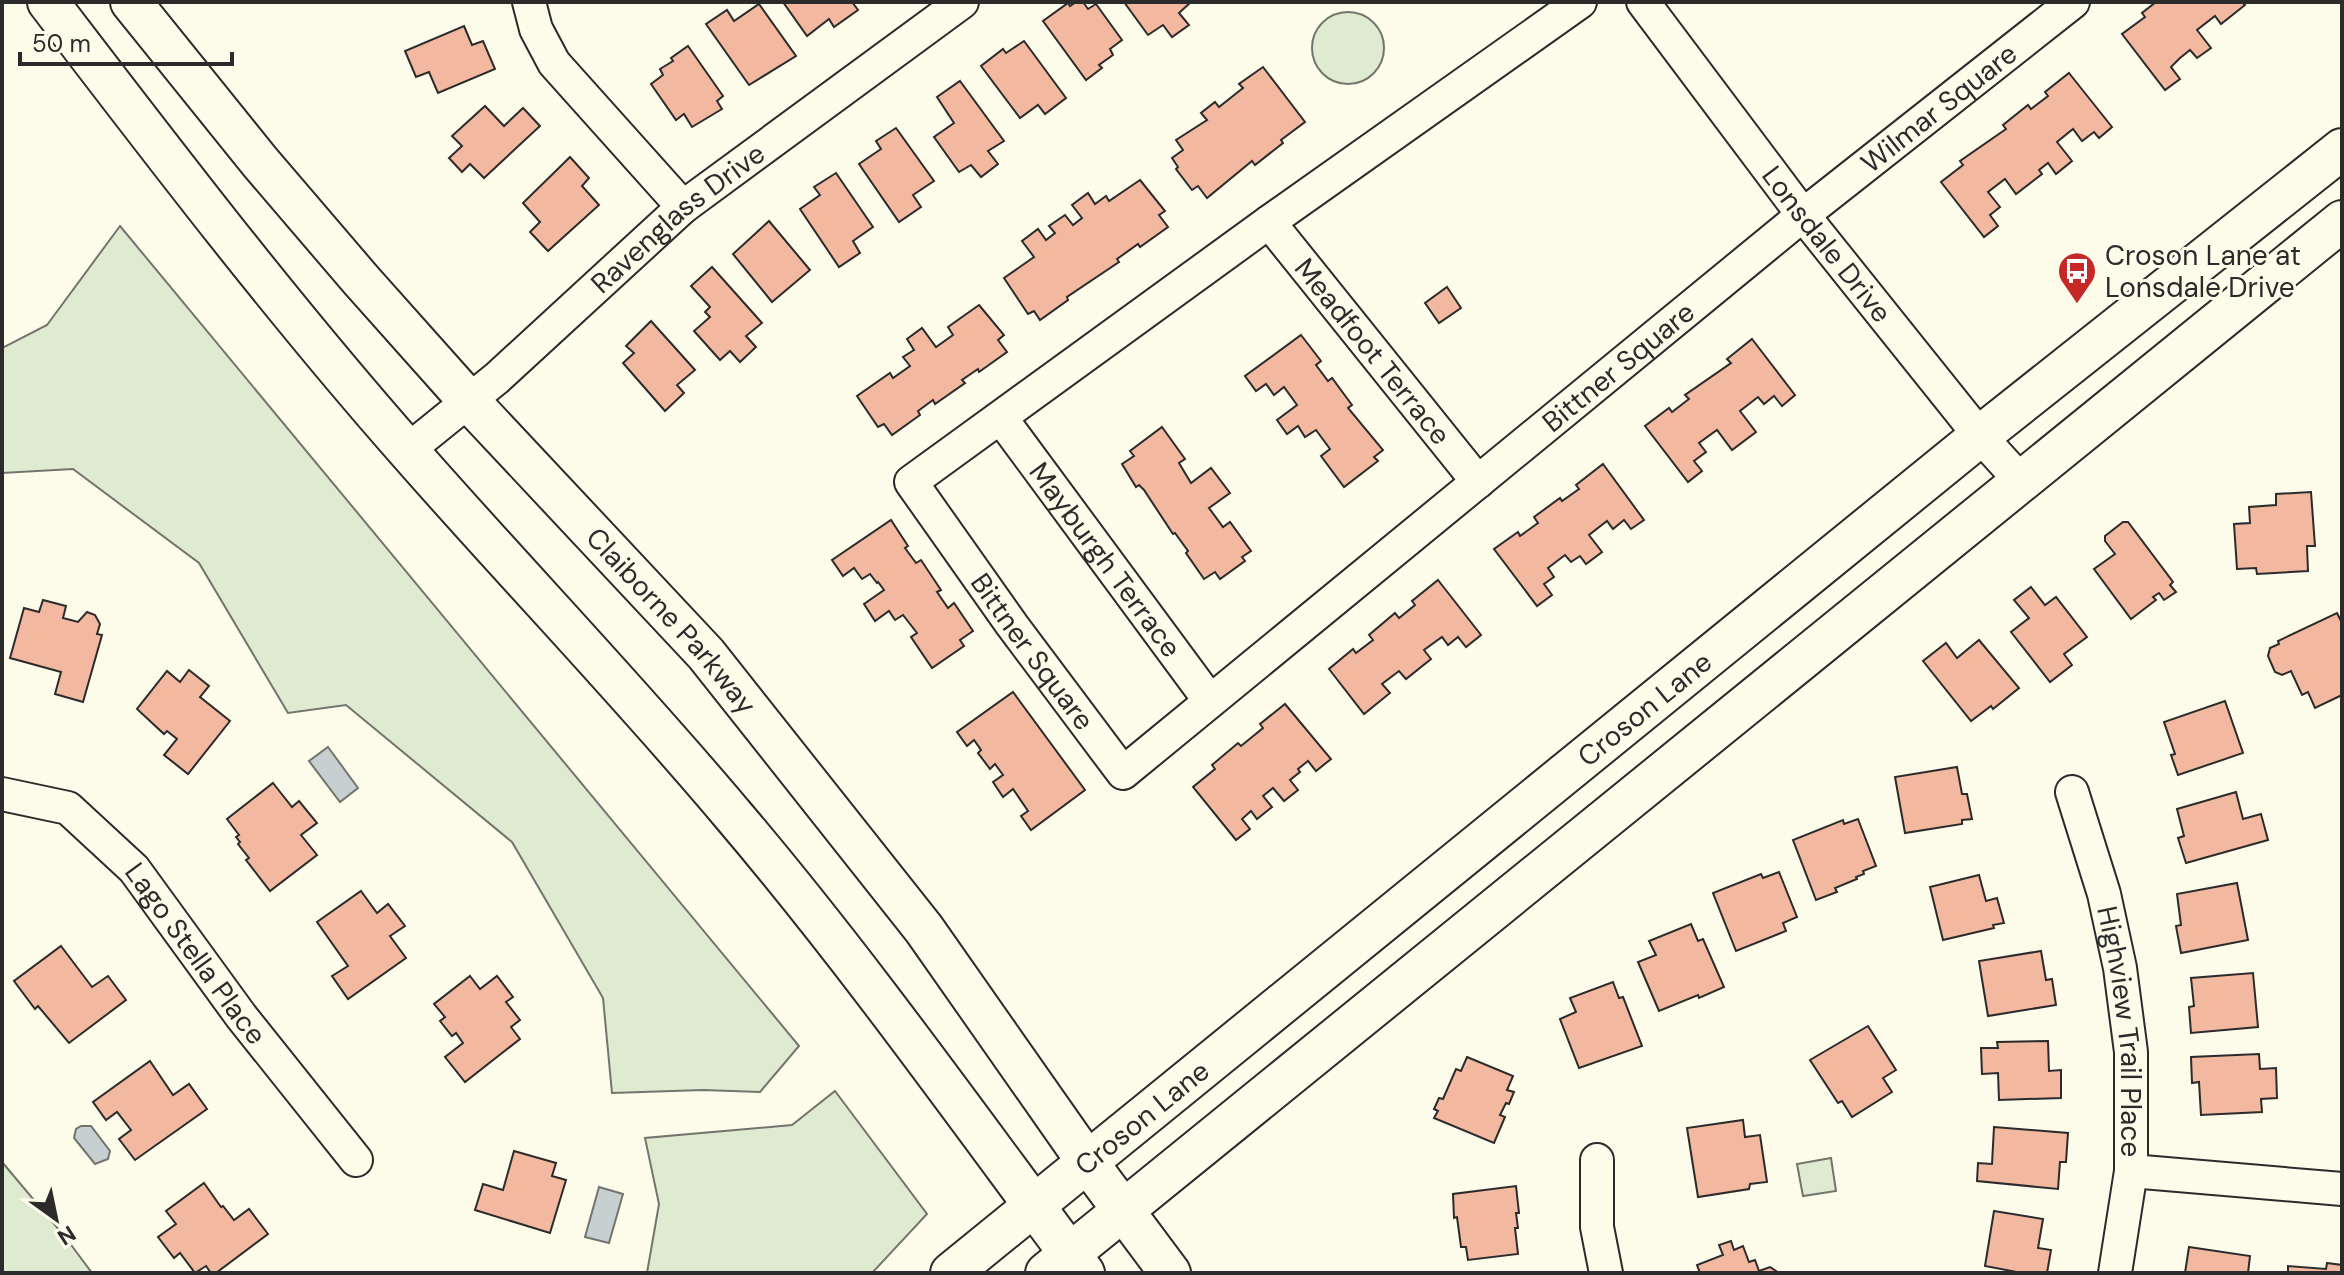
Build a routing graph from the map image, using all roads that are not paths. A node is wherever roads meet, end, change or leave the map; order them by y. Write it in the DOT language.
graph roads {
  1 [pos="48,2"];
  2 [pos="131,2"];
  3 [pos="529,2"];
  4 [pos="962,2"];
  5 [pos="1580,2"];
  6 [pos="1643,2"];
  7 [pos="2073,2"];
  8 [pos="2342,149"];
  9 [pos="683,207"];
  10 [pos="1803,215"];
  11 [pos="2342,221"];
  12 [pos="1269,222"];
  13 [pos="468,400"];
  14 [pos="1001,418"];
  15 [pos="1980,436"];
  16 [pos="408,450"];
  17 [pos="2020,480"];
  18 [pos="1478,482"];
  19 [pos="1210,701"];
  20 [pos="2072,792"];
  21 [pos="2,794"];
  22 [pos="356,1160"];
  23 [pos="1597,1160"];
  24 [pos="1088,1163"];
  25 [pos="2131,1171"];
  26 [pos="2342,1189"];
  27 [pos="1034,1204"];
  28 [pos="1124,1209"];
  29 [pos="1067,1267"];
  30 [pos="951,1273"];
  31 [pos="1170,1273"];
  32 [pos="1606,1273"];
  33 [pos="2115,1273"];
  1 -- 16 [label="main road"];
  2 -- 13 [label="main road, Claiborne Parkway"];
  3 -- 9 [label="street"];
  4 -- 9 [label="street, Ravenglass Drive"];
  5 -- 12 [label="street, Bittner Square"];
  6 -- 10 [label="street, Lonsdale Drive"];
  7 -- 10 [label="street, Wilmar Square"];
  8 -- 15 [label="main road, Croson Lane"];
  9 -- 13 [label="street, Ravenglass Drive"];
  10 -- 15 [label="street, Lonsdale Drive"];
  10 -- 18 [label="street, Bittner Square"];
  11 -- 17 [label="main road, Croson Lane"];
  12 -- 14 [label="street, Bittner Square"];
  12 -- 18 [label="street, Meadfoot Terrace"];
  13 -- 16 [label="street, Ravenglass Drive"];
  13 -- 24 [label="main road, Claiborne Parkway"];
  14 -- 19 [label="street, Mayburgh Terrace"];
  14 -- 19 [label="street, Bittner Square"];
  15 -- 17 [label="street, Lonsdale Drive"];
  15 -- 24 [label="main road, Croson Lane"];
  16 -- 27 [label="main road"];
  17 -- 28 [label="main road, Croson Lane"];
  18 -- 19 [label="street, Bittner Square"];
  20 -- 25 [label="street, Highview Trail Place"];
  21 -- 22 [label="street, Lago Stella Place"];
  23 -- 32 [label="street"];
  24 -- 27 [label="main road, Croson Lane"];
  24 -- 28 [label="main road, Claiborne Parkway"];
  25 -- 26 [label="street"];
  25 -- 33 [label="street, Highview Trail Place"];
  27 -- 29 [label="main road"];
  27 -- 30 [label="main road, Croson Lane"];
  28 -- 29 [label="main road, Croson Lane"];
  28 -- 31 [label="main road, Claiborne Parkway"];
}
